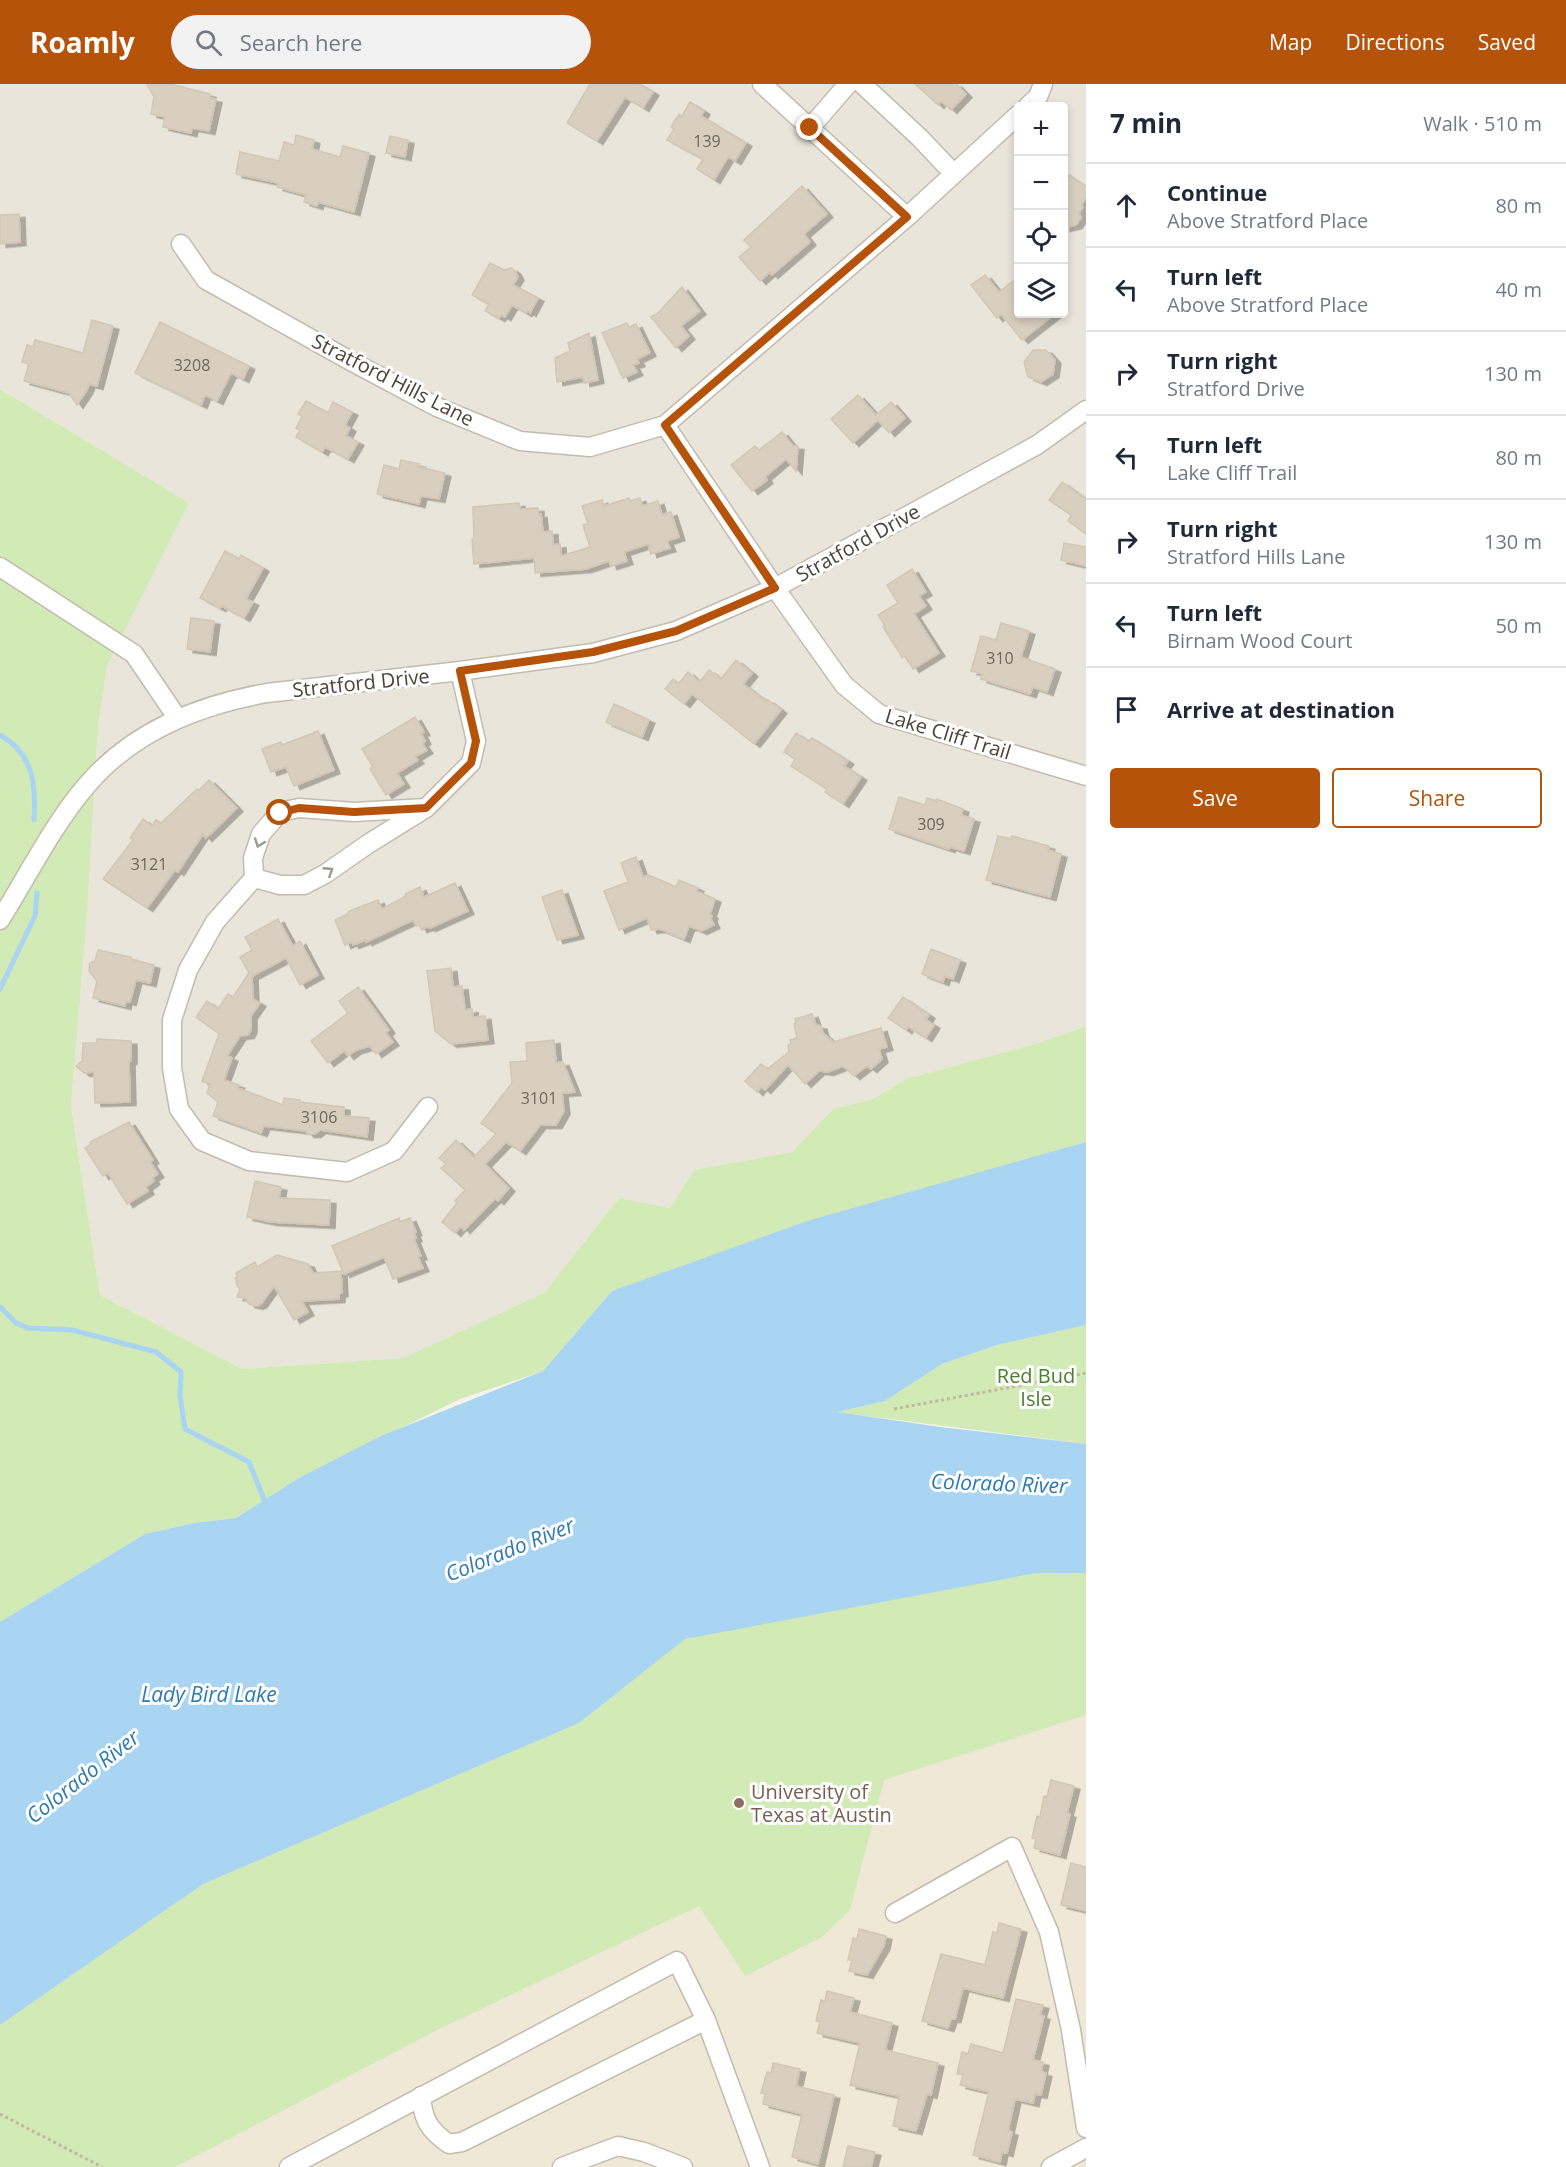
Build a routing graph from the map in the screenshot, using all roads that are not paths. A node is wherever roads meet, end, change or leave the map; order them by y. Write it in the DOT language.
graph roads {
  1 [pos="762,84"];
  2 [pos="848,84"];
  3 [pos="862,84"];
  4 [pos="1044,84"];
  5 [pos="1032,102"];
  6 [pos="1014,119"];
  7 [pos="810,128"];
  8 [pos="954,174"];
  9 [pos="907,217"];
  10 [pos="181,244"];
  11 [pos="1086,410"];
  12 [pos="665,425"];
  13 [pos="0,567"];
  14 [pos="775,588"];
  15 [pos="460,671"];
  16 [pos="178,719"];
  17 [pos="1086,776"];
  18 [pos="426,808"];
  19 [pos="254,878"];
  20 [pos="0,920"];
  21 [pos="428,1107"];
  22 [pos="895,1914"];
  23 [pos="706,2020"];
  24 [pos="421,2096"];
  25 [pos="1086,2128"];
  26 [pos="1086,2148"];
  27 [pos="289,2167"];
  28 [pos="562,2167"];
  29 [pos="682,2167"];
  30 [pos="760,2167"];
  31 [pos="1051,2167"];
  1 -- 7 [label="street"];
  2 -- 7 [label="street"];
  3 -- 8 [label="street"];
  4 -- 5 [label="street"];
  6 -- 8 [label="street, Stratford Hills Lane"];
  7 -- 9 [label="street"];
  8 -- 9 [label="street, Stratford Hills Lane"];
  9 -- 12 [label="street, Stratford Hills Lane"];
  10 -- 12 [label="street, Stratford Hills Lane"];
  11 -- 14 [label="street, Stratford Drive"];
  12 -- 14 [label="street, Lake Cliff Trail"];
  13 -- 16 [label="street"];
  14 -- 15 [label="street, Stratford Drive"];
  14 -- 17 [label="street, Lake Cliff Trail"];
  15 -- 16 [label="street, Stratford Drive"];
  15 -- 18 [label="street"];
  16 -- 20 [label="street, Stratford Drive"];
  19 -- 18 [label="street, one-way"];
  18 -- 19 [label="street, one-way"];
  19 -- 21 [label="street"];
  22 -- 25 [label="street"];
  23 -- 24 [label="street"];
  23 -- 24 [label="street"];
  23 -- 30 [label="street"];
  24 -- 27 [label="street"];
  26 -- 31 [label="street"];
  28 -- 29 [label="street"];
}
